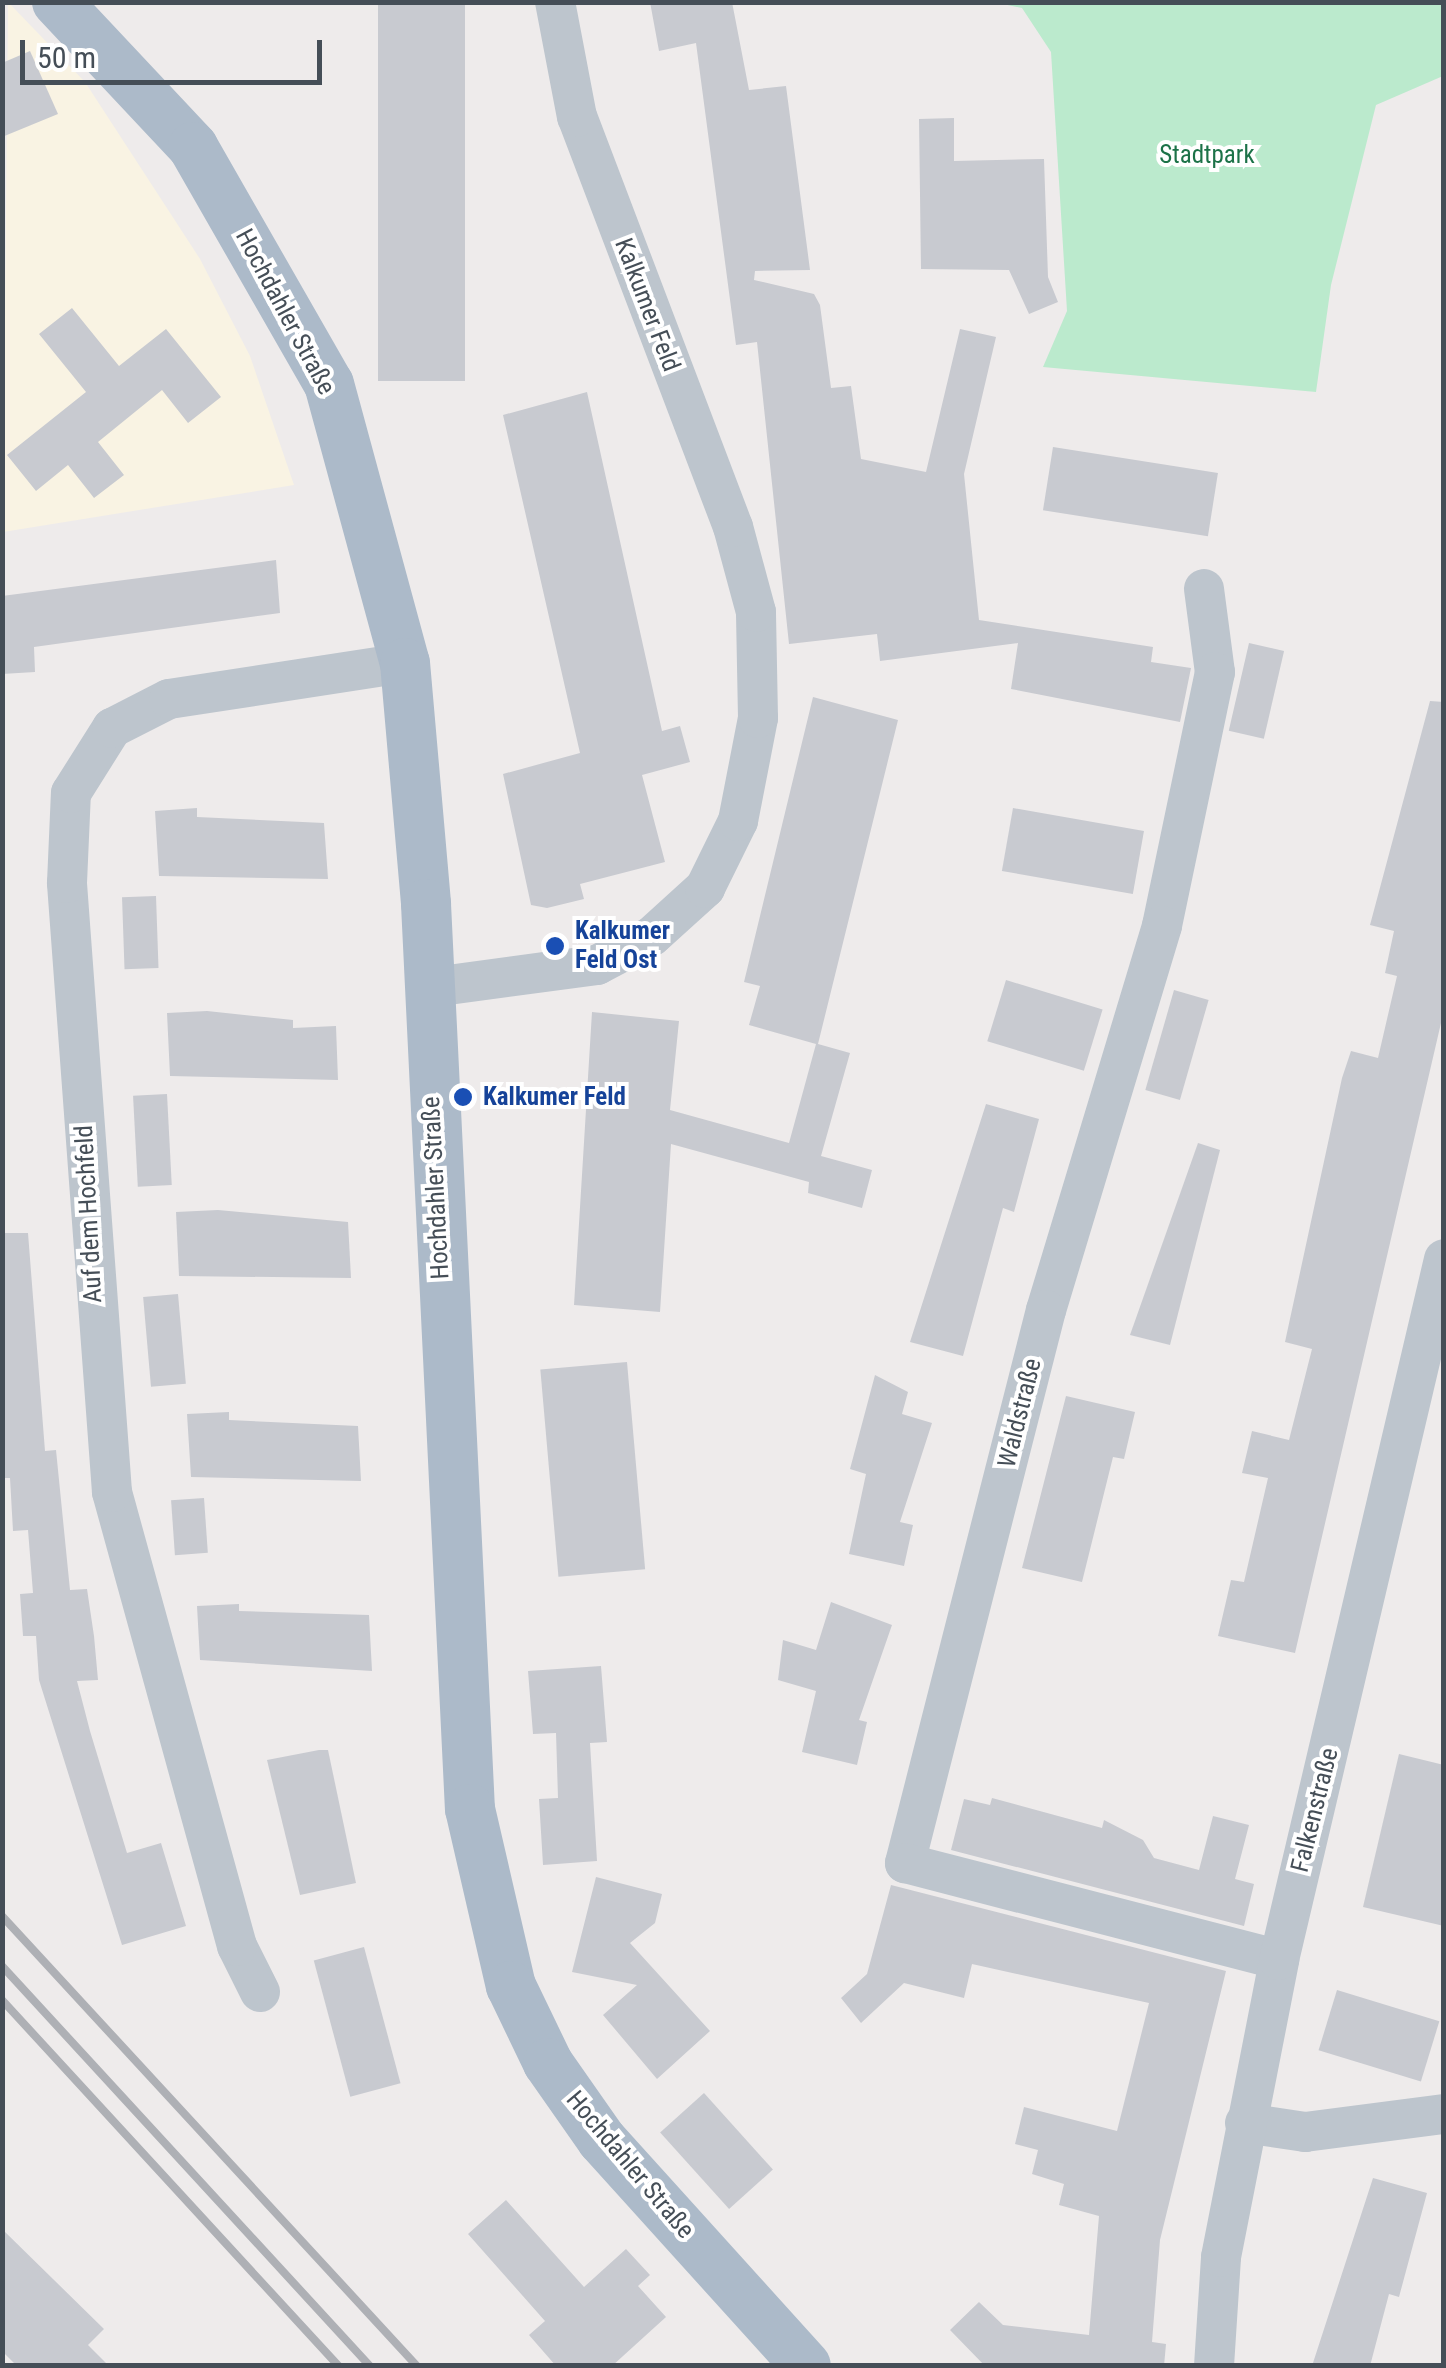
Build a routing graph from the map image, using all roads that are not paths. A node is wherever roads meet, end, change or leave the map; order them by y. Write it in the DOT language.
graph roads {
  1 [pos="57,2"];
  2 [pos="556,2"];
  3 [pos="1204,588"];
  4 [pos="405,663"];
  5 [pos="426,988"];
  6 [pos="1444,1259"];
  7 [pos="1278,1960"];
  8 [pos="260,1992"];
  9 [pos="1444,2114"];
  10 [pos="1245,2123"];
  11 [pos="806,2366"];
  12 [pos="1214,2366"];
  1 -- 4 [label="main road, Hochdahler Straße"];
  2 -- 5 [label="street, Kalkumer Feld"];
  3 -- 7 [label="street, Waldstraße"];
  4 -- 5 [label="main road, Hochdahler Straße"];
  4 -- 8 [label="street, Auf dem Hochfeld"];
  5 -- 11 [label="main road, Hochdahler Straße"];
  6 -- 7 [label="street, Falkenstraße"];
  7 -- 10 [label="street, Falkenstraße"];
  9 -- 10 [label="street"];
  10 -- 12 [label="street, Falkenstraße"];
}
